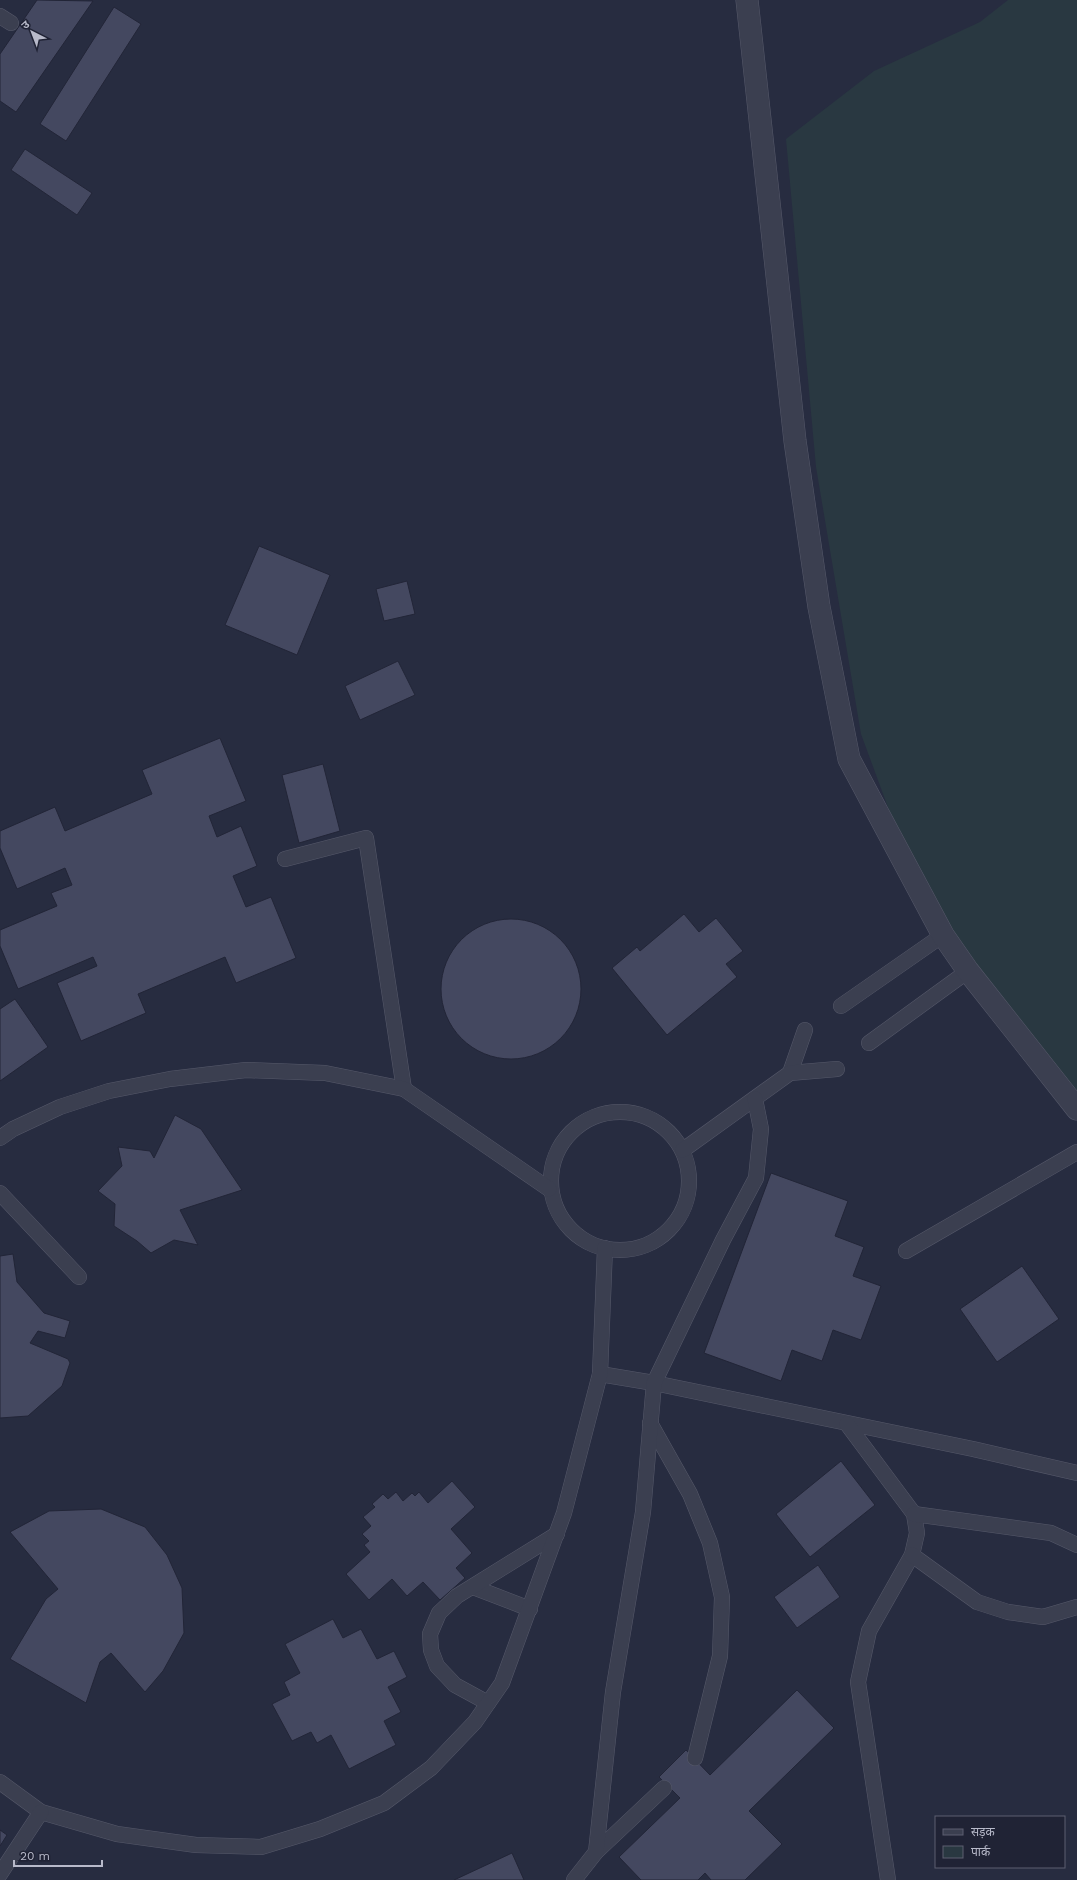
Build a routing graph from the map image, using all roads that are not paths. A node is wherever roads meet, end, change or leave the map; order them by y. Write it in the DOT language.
graph roads {
  1 [pos="747,0"];
  2 [pos="285,859"];
  3 [pos="943,935"];
  4 [pos="968,971"];
  5 [pos="841,1006"];
  6 [pos="806,1030"];
  7 [pos="869,1043"];
  8 [pos="837,1069"];
  9 [pos="790,1073"];
  10 [pos="404,1089"];
  11 [pos="755,1099"];
  12 [pos="1077,1109"];
  13 [pos="0,1138"];
  14 [pos="682,1150"];
  15 [pos="1077,1152"];
  16 [pos="549,1189"];
  17 [pos="0,1193"];
  18 [pos="605,1248"];
  19 [pos="906,1251"];
  20 [pos="78,1277"];
  21 [pos="600,1374"];
  22 [pos="654,1383"];
  23 [pos="650,1423"];
  24 [pos="847,1424"];
  25 [pos="1077,1473"];
  26 [pos="914,1514"];
  27 [pos="557,1534"];
  28 [pos="1077,1544"];
  29 [pos="912,1555"];
  30 [pos="473,1586"];
  31 [pos="1077,1607"];
  32 [pos="530,1609"];
  33 [pos="488,1703"];
  34 [pos="695,1758"];
  35 [pos="0,1782"];
  36 [pos="664,1788"];
  37 [pos="41,1812"];
  38 [pos="596,1852"];
  39 [pos="0,1874"];
  40 [pos="574,1880"];
  41 [pos="888,1880"];
  1 -- 3 [label="street"];
  2 -- 10 [label="lane"];
  3 -- 4 [label="street"];
  3 -- 5 [label="lane"];
  4 -- 7 [label="lane"];
  4 -- 12 [label="street"];
  6 -- 9 [label="lane"];
  8 -- 9 [label="lane"];
  9 -- 11 [label="lane"];
  10 -- 13 [label="lane"];
  10 -- 16 [label="lane"];
  11 -- 14 [label="lane"];
  11 -- 22 [label="lane"];
  14 -- 16 [label="lane"];
  14 -- 18 [label="lane"];
  15 -- 19 [label="lane"];
  16 -- 18 [label="lane"];
  17 -- 20 [label="lane"];
  18 -- 21 [label="lane"];
  21 -- 22 [label="lane"];
  21 -- 27 [label="lane"];
  22 -- 23 [label="lane"];
  22 -- 24 [label="lane"];
  23 -- 34 [label="lane"];
  23 -- 38 [label="lane"];
  24 -- 25 [label="lane"];
  24 -- 26 [label="lane"];
  26 -- 28 [label="lane"];
  26 -- 29 [label="lane"];
  27 -- 30 [label="lane"];
  27 -- 32 [label="lane"];
  29 -- 31 [label="lane"];
  29 -- 41 [label="lane"];
  30 -- 32 [label="lane"];
  30 -- 33 [label="lane"];
  32 -- 33 [label="lane"];
  33 -- 37 [label="lane"];
  35 -- 37 [label="lane"];
  36 -- 38 [label="lane"];
  37 -- 39 [label="lane"];
  38 -- 40 [label="lane"];
}
